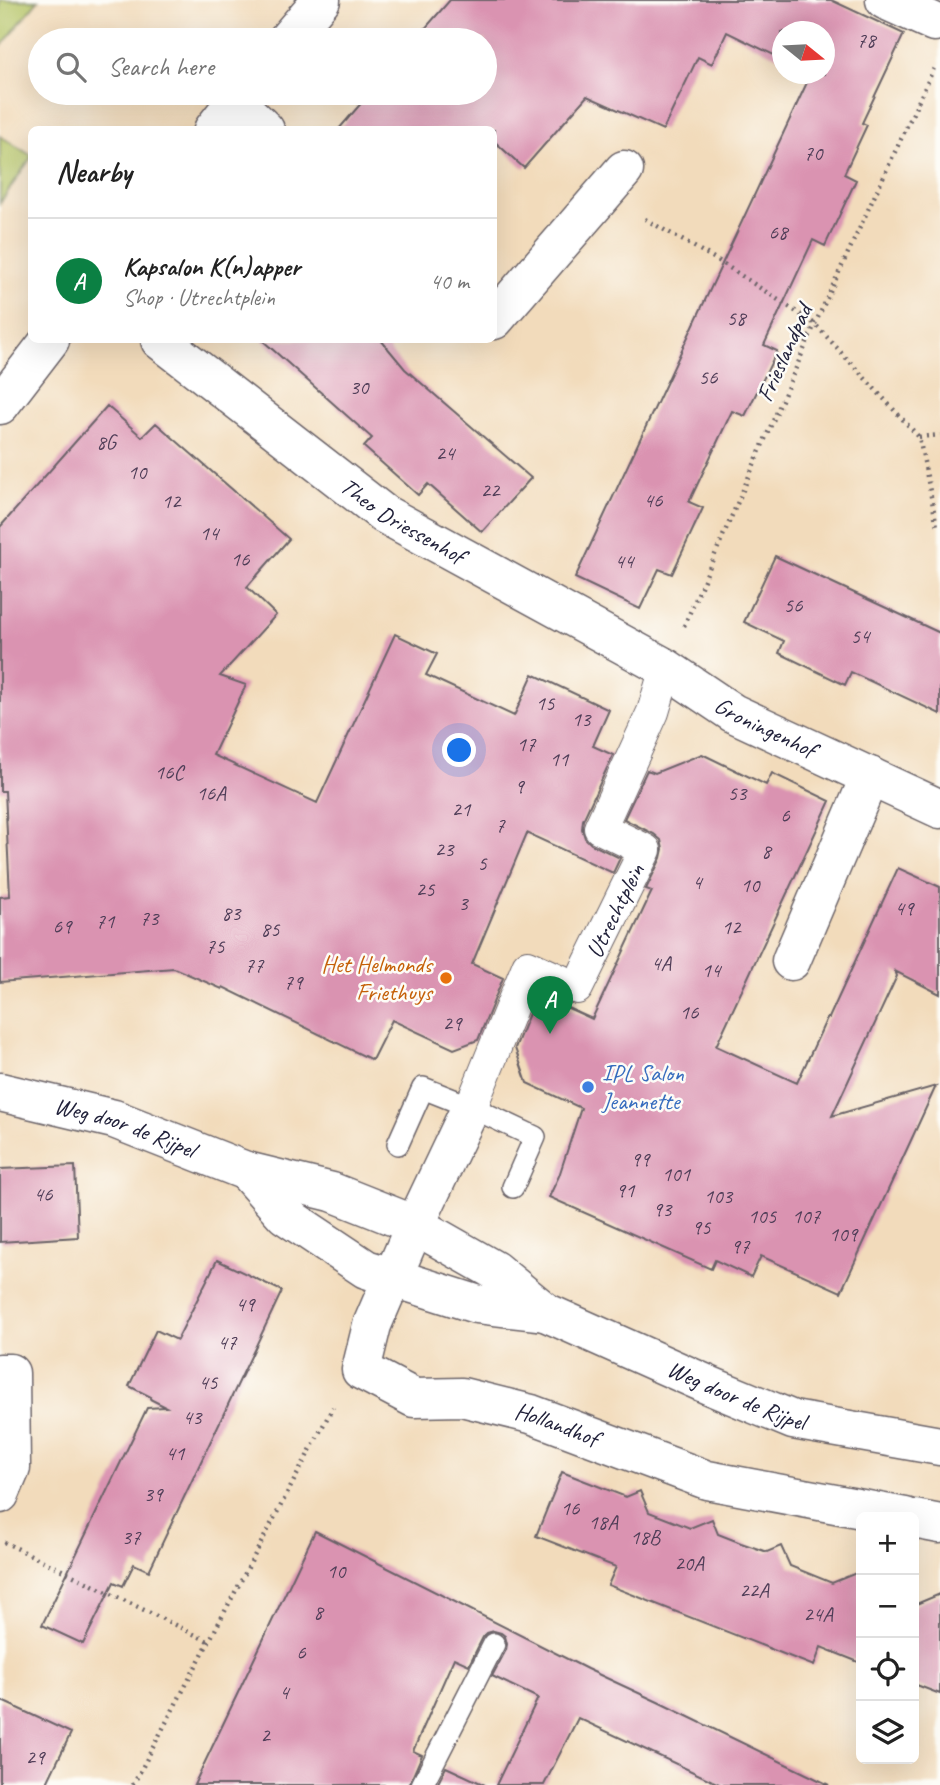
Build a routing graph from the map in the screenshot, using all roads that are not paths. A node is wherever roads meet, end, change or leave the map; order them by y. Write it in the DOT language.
graph roads {
  1 [pos="321,0"];
  2 [pos="885,0"];
  3 [pos="934,22"];
  4 [pos="297,28"];
  5 [pos="230,108"];
  6 [pos="259,126"];
  7 [pos="613,182"];
  8 [pos="497,317"];
  9 [pos="48,343"];
  10 [pos="164,343"];
  11 [pos="0,405"];
  12 [pos="666,668"];
  13 [pos="870,776"];
  14 [pos="940,809"];
  15 [pos="791,961"];
  16 [pos="0,1092"];
  17 [pos="471,1107"];
  18 [pos="398,1143"];
  19 [pos="246,1171"];
  20 [pos="513,1188"];
  21 [pos="415,1225"];
  22 [pos="393,1277"];
  23 [pos="545,1312"];
  24 [pos="0,1373"];
  25 [pos="940,1446"];
  26 [pos="0,1494"];
  27 [pos="878,1512"];
  28 [pos="919,1520"];
  29 [pos="940,1524"];
  30 [pos="495,1644"];
  31 [pos="422,1785"];
  1 -- 4 [label="street"];
  2 -- 3 [label="street"];
  5 -- 6 [label="street"];
  7 -- 8 [label="street"];
  9 -- 11 [label="street"];
  10 -- 12 [label="street, Theo Driessenhof"];
  12 -- 13 [label="street, Groningenhof"];
  12 -- 17 [label="street, Utrechtplein"];
  13 -- 14 [label="street, Groningenhof"];
  13 -- 15 [label="street"];
  16 -- 19 [label="street, Weg door de Rijpel"];
  17 -- 18 [label="lane"];
  17 -- 20 [label="lane"];
  17 -- 21 [label="street, Utrechtplein"];
  19 -- 21 [label="street, Weg door de Rijpel"];
  19 -- 22 [label="street, Weg door de Rijpel"];
  21 -- 22 [label="street"];
  21 -- 23 [label="street, Weg door de Rijpel"];
  22 -- 23 [label="street, Weg door de Rijpel"];
  22 -- 27 [label="street, Hollandhof"];
  23 -- 25 [label="street, Weg door de Rijpel"];
  24 -- 26 [label="street"];
  28 -- 29 [label="street"];
  30 -- 31 [label="lane"];
}
